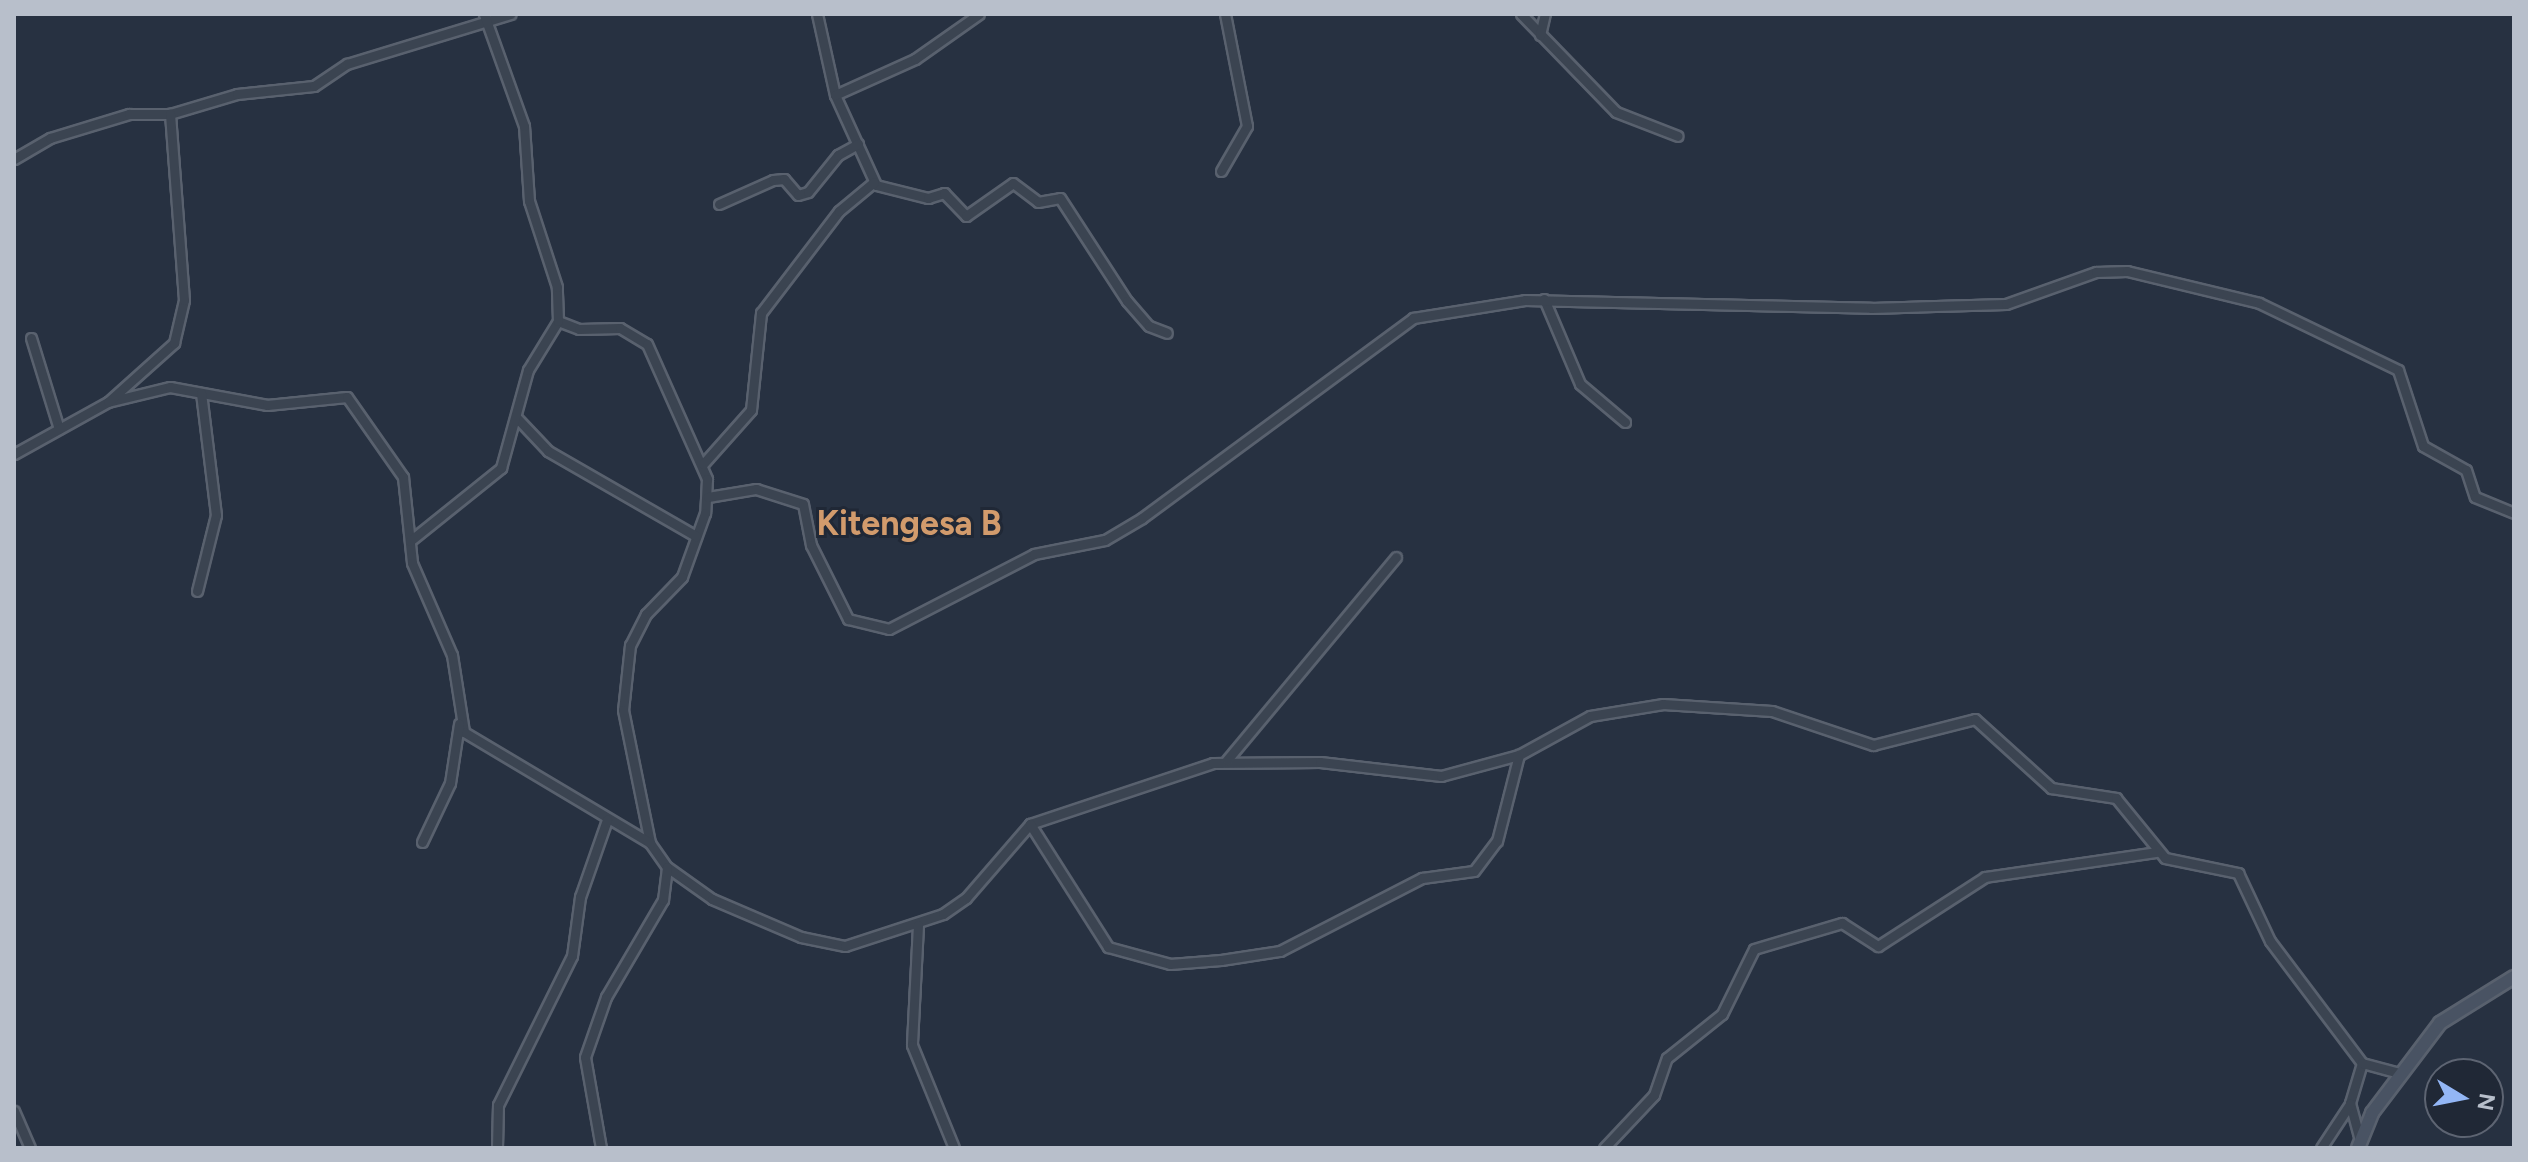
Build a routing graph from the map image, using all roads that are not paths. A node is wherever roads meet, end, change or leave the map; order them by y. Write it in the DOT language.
graph roads {
  1 [pos="511,14"];
  2 [pos="817,14"];
  3 [pos="979,14"];
  4 [pos="1225,14"];
  5 [pos="1521,14"];
  6 [pos="1545,14"];
  7 [pos="484,17"];
  8 [pos="1540,35"];
  9 [pos="835,95"];
  10 [pos="170,114"];
  11 [pos="1678,136"];
  12 [pos="858,144"];
  13 [pos="14,159"];
  14 [pos="1221,171"];
  15 [pos="874,182"];
  16 [pos="719,204"];
  17 [pos="1544,299"];
  18 [pos="558,321"];
  19 [pos="1167,333"];
  20 [pos="31,338"];
  21 [pos="201,393"];
  22 [pos="108,402"];
  23 [pos="516,417"];
  24 [pos="1625,422"];
  25 [pos="59,429"];
  26 [pos="14,454"];
  27 [pos="703,464"];
  28 [pos="708,497"];
  29 [pos="2514,513"];
  30 [pos="696,536"];
  31 [pos="410,541"];
  32 [pos="1396,557"];
  33 [pos="197,591"];
  34 [pos="460,721"];
  35 [pos="1519,755"];
  36 [pos="1227,760"];
  37 [pos="607,820"];
  38 [pos="1030,824"];
  39 [pos="422,842"];
  40 [pos="650,843"];
  41 [pos="2156,852"];
  42 [pos="667,867"];
  43 [pos="918,925"];
  44 [pos="2514,977"];
  45 [pos="2362,1063"];
  46 [pos="2400,1073"];
  47 [pos="2350,1103"];
  48 [pos="14,1111"];
  49 [pos="2359,1144"];
  50 [pos="30,1148"];
  51 [pos="497,1148"];
  52 [pos="601,1148"];
  53 [pos="954,1148"];
  54 [pos="1604,1148"];
  55 [pos="2321,1148"];
  1 -- 7 [label="street"];
  2 -- 9 [label="street"];
  3 -- 9 [label="street"];
  4 -- 14 [label="street"];
  5 -- 8 [label="street"];
  6 -- 8 [label="street"];
  7 -- 10 [label="street"];
  7 -- 18 [label="street"];
  8 -- 11 [label="street"];
  9 -- 12 [label="street"];
  10 -- 13 [label="street"];
  10 -- 22 [label="street"];
  12 -- 15 [label="street"];
  12 -- 16 [label="street"];
  15 -- 19 [label="street"];
  15 -- 27 [label="street"];
  17 -- 24 [label="street"];
  17 -- 28 [label="street"];
  17 -- 29 [label="street"];
  18 -- 23 [label="street"];
  18 -- 27 [label="street"];
  20 -- 25 [label="street"];
  21 -- 22 [label="street"];
  21 -- 31 [label="street"];
  21 -- 33 [label="street"];
  22 -- 25 [label="street"];
  23 -- 30 [label="street"];
  23 -- 31 [label="street"];
  25 -- 26 [label="street"];
  27 -- 28 [label="street"];
  28 -- 30 [label="street"];
  30 -- 40 [label="street"];
  31 -- 34 [label="street"];
  32 -- 36 [label="street"];
  34 -- 37 [label="street"];
  34 -- 39 [label="street"];
  35 -- 36 [label="street"];
  35 -- 38 [label="street"];
  35 -- 41 [label="street"];
  36 -- 38 [label="street"];
  37 -- 40 [label="street"];
  37 -- 51 [label="street"];
  38 -- 43 [label="street"];
  40 -- 42 [label="street"];
  41 -- 45 [label="street"];
  41 -- 54 [label="street"];
  42 -- 43 [label="street"];
  42 -- 52 [label="street"];
  43 -- 53 [label="street"];
  44 -- 46 [label="street"];
  45 -- 46 [label="street"];
  45 -- 47 [label="street"];
  46 -- 49 [label="street"];
  47 -- 49 [label="street"];
  47 -- 55 [label="street"];
  48 -- 50 [label="street"];
}
